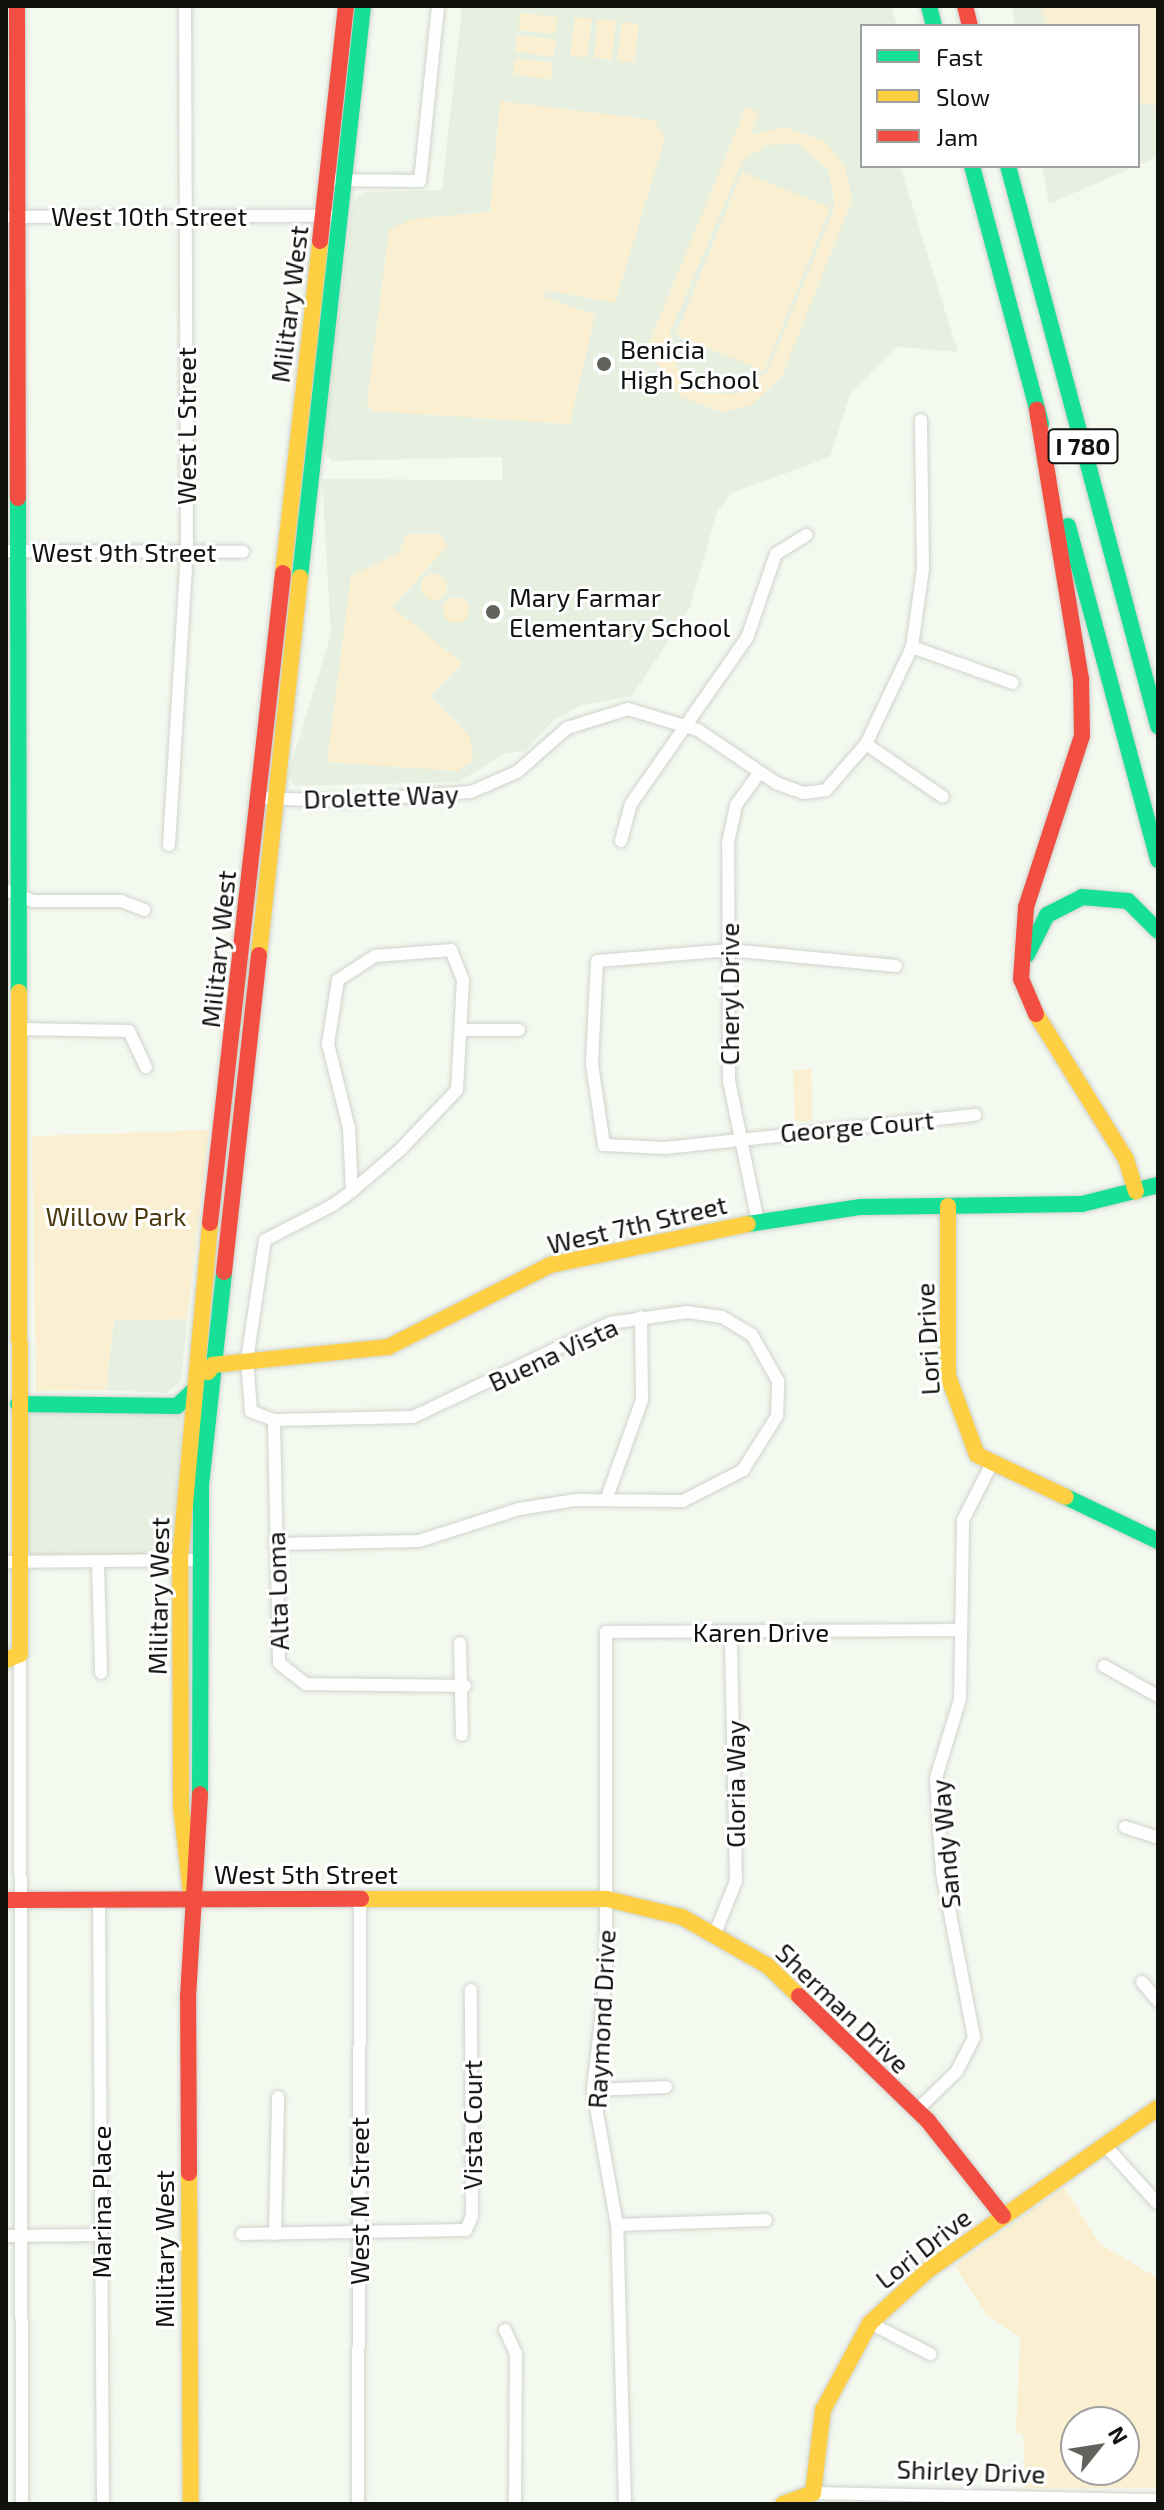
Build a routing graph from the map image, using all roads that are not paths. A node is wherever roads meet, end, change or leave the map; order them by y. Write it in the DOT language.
graph roads {
  1 [pos="17,6"];
  2 [pos="185,6"];
  3 [pos="346,6"];
  4 [pos="363,6"];
  5 [pos="438,6"];
  6 [pos="973,168"];
  7 [pos="1009,168"];
  8 [pos="336,180"];
  9 [pos="186,216"];
  10 [pos="332,216"];
  11 [pos="11,217"];
  12 [pos="1037,410"];
  13 [pos="921,420"];
  14 [pos="807,535"];
  15 [pos="12,551"];
  16 [pos="187,552"];
  17 [pos="243,552"];
  18 [pos="912,647"];
  19 [pos="1143,672"];
  20 [pos="1013,683"];
  21 [pos="1158,708"];
  22 [pos="685,724"];
  23 [pos="1158,726"];
  24 [pos="866,744"];
  25 [pos="759,773"];
  26 [pos="943,797"];
  27 [pos="265,798"];
  28 [pos="621,841"];
  29 [pos="169,845"];
  30 [pos="1158,860"];
  31 [pos="11,892"];
  32 [pos="144,910"];
  33 [pos="1158,931"];
  34 [pos="730,950"];
  35 [pos="896,966"];
  36 [pos="1027,992"];
  37 [pos="19,1029"];
  38 [pos="465,1030"];
  39 [pos="519,1030"];
  40 [pos="146,1067"];
  41 [pos="975,1115"];
  42 [pos="739,1136"];
  43 [pos="12,1183"];
  44 [pos="1158,1185"];
  45 [pos="352,1191"];
  46 [pos="1136,1191"];
  47 [pos="948,1206"];
  48 [pos="758,1222"];
  49 [pos="641,1317"];
  50 [pos="247,1360"];
  51 [pos="213,1365"];
  52 [pos="191,1395"];
  53 [pos="18,1404"];
  54 [pos="274,1420"];
  55 [pos="990,1467"];
  56 [pos="606,1500"];
  57 [pos="1158,1541"];
  58 [pos="275,1544"];
  59 [pos="180,1560"];
  60 [pos="198,1560"];
  61 [pos="12,1562"];
  62 [pos="98,1563"];
  63 [pos="18,1586"];
  64 [pos="6,1627"];
  65 [pos="960,1630"];
  66 [pos="731,1633"];
  67 [pos="460,1643"];
  68 [pos="13,1657"];
  69 [pos="1104,1666"];
  70 [pos="6,1673"];
  71 [pos="101,1673"];
  72 [pos="606,1676"];
  73 [pos="20,1678"];
  74 [pos="465,1686"];
  75 [pos="1158,1696"];
  76 [pos="462,1735"];
  77 [pos="1125,1827"];
  78 [pos="1158,1838"];
  79 [pos="192,1898"];
  80 [pos="99,1899"];
  81 [pos="360,1899"];
  82 [pos="607,1899"];
  83 [pos="13,1900"];
  84 [pos="716,1931"];
  85 [pos="1142,1982"];
  86 [pos="471,1990"];
  87 [pos="1158,2001"];
  88 [pos="666,2087"];
  89 [pos="593,2090"];
  90 [pos="278,2097"];
  91 [pos="1158,2108"];
  92 [pos="916,2111"];
  93 [pos="1105,2145"];
  94 [pos="1158,2204"];
  95 [pos="1003,2216"];
  96 [pos="766,2220"];
  97 [pos="617,2225"];
  98 [pos="242,2234"];
  99 [pos="275,2234"];
  100 [pos="101,2235"];
  101 [pos="6,2236"];
  102 [pos="21,2236"];
  103 [pos="360,2236"];
  104 [pos="870,2323"];
  105 [pos="505,2330"];
  106 [pos="930,2354"];
  107 [pos="813,2493"];
  108 [pos="1158,2500"];
  109 [pos="22,2504"];
  110 [pos="103,2504"];
  111 [pos="191,2504"];
  112 [pos="358,2504"];
  113 [pos="515,2504"];
  114 [pos="625,2504"];
  115 [pos="783,2504"];
  1 -- 11 [label="main road"];
  2 -- 9 [label="street, West L Street"];
  3 -- 8 [label="main road, Military West"];
  4 -- 8 [label="main road, Military West"];
  5 -- 8 [label="street"];
  6 -- 12 [label="main road, I 780"];
  7 -- 19 [label="main road, I 780"];
  8 -- 10 [label="main road, Military West"];
  9 -- 10 [label="street, West 10th Street"];
  9 -- 11 [label="street, West 10th Street"];
  9 -- 16 [label="street, West L Street"];
  10 -- 27 [label="main road, Military West"];
  11 -- 15 [label="main road"];
  12 -- 30 [label="main road, I 780"];
  12 -- 36 [label="main road"];
  13 -- 18 [label="street, Drolette Way"];
  14 -- 22 [label="street"];
  15 -- 16 [label="street, West 9th Street"];
  15 -- 31 [label="main road"];
  16 -- 17 [label="street, West 9th Street"];
  16 -- 29 [label="street, West L Street"];
  18 -- 20 [label="street"];
  18 -- 24 [label="street, Drolette Way"];
  19 -- 21 [label="main road"];
  19 -- 23 [label="main road, I 780"];
  22 -- 25 [label="street, Drolette Way"];
  22 -- 27 [label="street, Drolette Way"];
  22 -- 28 [label="street"];
  24 -- 25 [label="street, Drolette Way"];
  24 -- 26 [label="street"];
  25 -- 34 [label="street, Cheryl Drive"];
  27 -- 51 [label="main road, Military West"];
  27 -- 52 [label="main road, Military West"];
  31 -- 32 [label="street"];
  31 -- 37 [label="main road"];
  33 -- 36 [label="main road"];
  34 -- 35 [label="street"];
  34 -- 42 [label="street, Cheryl Drive"];
  34 -- 42 [label="street, George Court"];
  36 -- 46 [label="main road"];
  37 -- 40 [label="street"];
  37 -- 43 [label="main road"];
  38 -- 39 [label="street"];
  38 -- 45 [label="street"];
  38 -- 45 [label="street"];
  41 -- 42 [label="street, George Court"];
  42 -- 48 [label="street, Cheryl Drive"];
  43 -- 53 [label="main road"];
  44 -- 46 [label="main road, West 7th Street"];
  45 -- 50 [label="street"];
  46 -- 47 [label="main road, West 7th Street"];
  47 -- 48 [label="main road, West 7th Street"];
  47 -- 55 [label="main road, Lori Drive"];
  48 -- 50 [label="main road, West 7th Street"];
  49 -- 54 [label="street, Buena Vista"];
  49 -- 56 [label="street"];
  49 -- 56 [label="street, Buena Vista"];
  50 -- 51 [label="main road, West 7th Street"];
  50 -- 54 [label="street"];
  51 -- 52 [label="main road"];
  51 -- 60 [label="main road, Military West"];
  52 -- 53 [label="main road"];
  52 -- 59 [label="main road, Military West"];
  53 -- 61 [label="main road"];
  54 -- 58 [label="street, Alta Loma"];
  55 -- 57 [label="main road, Lori Drive"];
  55 -- 65 [label="street, Sandy Way"];
  56 -- 58 [label="street, Buena Vista"];
  58 -- 74 [label="street, Alta Loma"];
  59 -- 60 [label="street"];
  59 -- 62 [label="street"];
  59 -- 79 [label="main road, Military West"];
  60 -- 79 [label="main road, Military West"];
  61 -- 62 [label="street"];
  61 -- 63 [label="main road"];
  62 -- 71 [label="street"];
  63 -- 64 [label="main road"];
  63 -- 68 [label="main road"];
  65 -- 66 [label="street, Karen Drive"];
  65 -- 92 [label="street, Sandy Way"];
  66 -- 72 [label="street, Karen Drive"];
  66 -- 84 [label="street, Gloria Way"];
  67 -- 74 [label="street"];
  68 -- 73 [label="street"];
  69 -- 75 [label="street"];
  70 -- 73 [label="street"];
  72 -- 82 [label="street, Raymond Drive"];
  73 -- 83 [label="street"];
  74 -- 76 [label="street"];
  77 -- 78 [label="street"];
  79 -- 80 [label="main road, West 5th Street"];
  79 -- 81 [label="main road, West 5th Street"];
  79 -- 111 [label="main road, Military West"];
  80 -- 83 [label="main road, West 5th Street"];
  80 -- 100 [label="street, Marina Place"];
  81 -- 82 [label="main road, West 5th Street"];
  81 -- 103 [label="street, West M Street"];
  82 -- 84 [label="main road, Sherman Drive"];
  82 -- 89 [label="street, Raymond Drive"];
  83 -- 102 [label="street"];
  84 -- 92 [label="main road, Sherman Drive"];
  85 -- 87 [label="street"];
  86 -- 103 [label="street, Vista Court"];
  88 -- 89 [label="street"];
  89 -- 97 [label="street, Raymond Drive"];
  90 -- 99 [label="street"];
  91 -- 93 [label="main road, Lori Drive"];
  92 -- 95 [label="main road, Sherman Drive"];
  93 -- 94 [label="street"];
  93 -- 95 [label="main road, Lori Drive"];
  95 -- 104 [label="main road, Lori Drive"];
  96 -- 97 [label="street"];
  97 -- 114 [label="street, Raymond Drive"];
  98 -- 99 [label="street"];
  99 -- 103 [label="street"];
  100 -- 102 [label="street"];
  100 -- 110 [label="street, Marina Place"];
  101 -- 102 [label="street"];
  102 -- 109 [label="street"];
  103 -- 112 [label="street, West M Street"];
  104 -- 106 [label="street"];
  104 -- 107 [label="main road, Lori Drive"];
  105 -- 113 [label="street"];
  107 -- 108 [label="street, Shirley Drive"];
  107 -- 115 [label="main road, Shirley Drive"];
}
